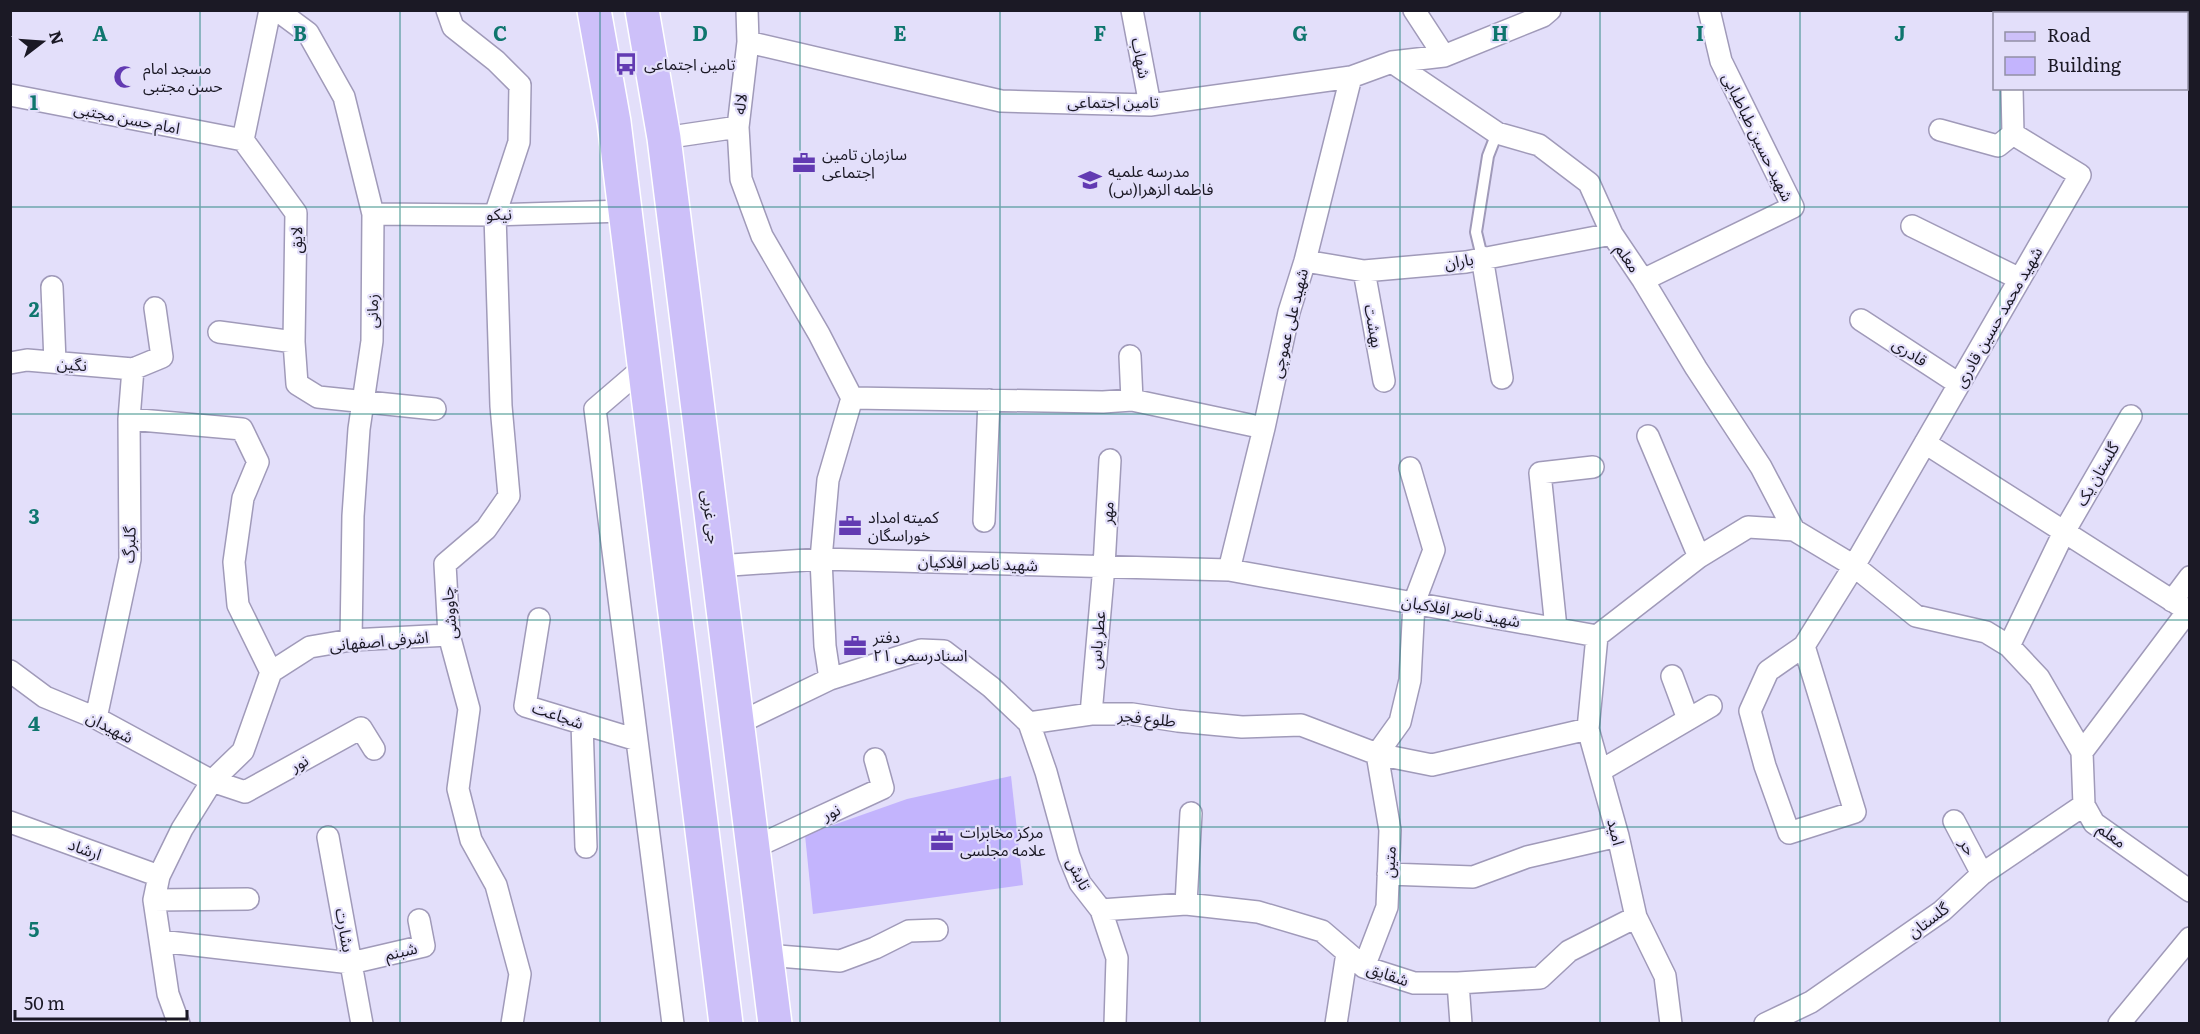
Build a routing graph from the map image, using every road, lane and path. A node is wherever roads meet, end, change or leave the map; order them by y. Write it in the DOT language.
graph roads {
  1 [pos="270,10"];
  2 [pos="277,10"];
  3 [pos="447,10"];
  4 [pos="594,10"];
  5 [pos="642,10"];
  6 [pos="747,10"];
  7 [pos="1132,10"];
  8 [pos="1414,10"];
  9 [pos="1550,10"];
  10 [pos="1709,10"];
  11 [pos="747,42"];
  12 [pos="1444,56"];
  13 [pos="1392,62"];
  14 [pos="1351,77"];
  15 [pos="2012,90"];
  16 [pos="10,95"];
  17 [pos="1150,105"];
  18 [pos="738,127"];
  19 [pos="1940,130"];
  20 [pos="1497,132"];
  21 [pos="2013,134"];
  22 [pos="664,138"];
  23 [pos="243,141"];
  24 [pos="625,211"];
  25 [pos="373,214"];
  26 [pos="495,214"];
  27 [pos="1912,226"];
  28 [pos="1612,234"];
  29 [pos="1482,257"];
  30 [pos="1305,261"];
  31 [pos="1364,271"];
  32 [pos="2020,279"];
  33 [pos="1643,280"];
  34 [pos="52,287"];
  35 [pos="155,308"];
  36 [pos="1861,320"];
  37 [pos="219,332"];
  38 [pos="294,342"];
  39 [pos="1130,356"];
  40 [pos="55,362"];
  41 [pos="10,363"];
  42 [pos="645,367"];
  43 [pos="133,369"];
  44 [pos="1502,378"];
  45 [pos="1384,381"];
  46 [pos="1959,384"];
  47 [pos="852,398"];
  48 [pos="989,400"];
  49 [pos="1132,400"];
  50 [pos="363,402"];
  51 [pos="435,409"];
  52 [pos="2131,416"];
  53 [pos="129,419"];
  54 [pos="1264,428"];
  55 [pos="1648,436"];
  56 [pos="1925,443"];
  57 [pos="1110,460"];
  58 [pos="1593,467"];
  59 [pos="1410,468"];
  60 [pos="984,521"];
  61 [pos="1794,530"];
  62 [pos="2064,532"];
  63 [pos="1699,557"];
  64 [pos="821,559"];
  65 [pos="717,566"];
  66 [pos="1104,566"];
  67 [pos="1854,566"];
  68 [pos="1229,570"];
  69 [pos="2190,577"];
  70 [pos="1414,603"];
  71 [pos="2183,608"];
  72 [pos="539,619"];
  73 [pos="1556,628"];
  74 [pos="449,635"];
  75 [pos="1597,636"];
  76 [pos="351,640"];
  77 [pos="1803,646"];
  78 [pos="2009,646"];
  79 [pos="10,671"];
  80 [pos="271,672"];
  81 [pos="1672,676"];
  82 [pos="830,679"];
  83 [pos="1711,706"];
  84 [pos="1091,714"];
  85 [pos="96,718"];
  86 [pos="1688,719"];
  87 [pos="582,723"];
  88 [pos="1029,723"];
  89 [pos="737,724"];
  90 [pos="1588,729"];
  91 [pos="637,740"];
  92 [pos="374,749"];
  93 [pos="2082,752"];
  94 [pos="1377,754"];
  95 [pos="875,759"];
  96 [pos="1600,771"];
  97 [pos="212,782"];
  98 [pos="2084,805"];
  99 [pos="1191,813"];
  100 [pos="1954,821"];
  101 [pos="10,822"];
  102 [pos="328,837"];
  103 [pos="1618,837"];
  104 [pos="586,847"];
  105 [pos="753,848"];
  106 [pos="1388,874"];
  107 [pos="1982,874"];
  108 [pos="159,876"];
  109 [pos="2190,891"];
  110 [pos="248,899"];
  111 [pos="154,900"];
  112 [pos="1186,904"];
  113 [pos="1101,910"];
  114 [pos="1636,917"];
  115 [pos="419,920"];
  116 [pos="937,930"];
  117 [pos="2190,938"];
  118 [pos="160,941"];
  119 [pos="1347,953"];
  120 [pos="766,955"];
  121 [pos="351,963"];
  122 [pos="1364,967"];
  123 [pos="1458,983"];
  124 [pos="179,1023"];
  125 [pos="362,1023"];
  126 [pos="512,1023"];
  127 [pos="673,1023"];
  128 [pos="726,1023"];
  129 [pos="775,1023"];
  130 [pos="1115,1023"];
  131 [pos="1336,1023"];
  132 [pos="1461,1023"];
  133 [pos="1671,1023"];
  134 [pos="1764,1023"];
  135 [pos="2119,1023"];
  1 -- 23 [label="street"];
  2 -- 25 [label="street, زمانی"];
  3 -- 26 [label="street"];
  4 -- 24 [label="main road"];
  5 -- 22 [label="main road, جی غربی"];
  6 -- 11 [label="street, لاله"];
  7 -- 17 [label="street, شهاب"];
  8 -- 12 [label="street"];
  9 -- 12 [label="street, تامین اجتماعی"];
  10 -- 33 [label="street, شهید حسین طباطبایی"];
  11 -- 17 [label="street, تامین اجتماعی"];
  11 -- 18 [label="street, لاله"];
  12 -- 13 [label="street, تامین اجتماعی"];
  13 -- 14 [label="street, تامین اجتماعی"];
  13 -- 20 [label="street, معلم"];
  14 -- 17 [label="street, تامین اجتماعی"];
  14 -- 30 [label="street, شهید علی عموچی"];
  15 -- 21 [label="street"];
  16 -- 23 [label="street, امام حسن مجتبی"];
  18 -- 22 [label="street"];
  18 -- 47 [label="street"];
  19 -- 21 [label="street"];
  20 -- 28 [label="street, معلم"];
  20 -- 29 [label="lane"];
  21 -- 32 [label="street, شهید محمد حسین قادری"];
  22 -- 65 [label="main road, جی غربی"];
  23 -- 38 [label="street, لایق"];
  24 -- 26 [label="street, نیکو"];
  24 -- 42 [label="main road"];
  25 -- 26 [label="street, نیکو"];
  25 -- 50 [label="street, زمانی"];
  26 -- 74 [label="street, چاووشی"];
  27 -- 32 [label="street"];
  28 -- 29 [label="street, باران"];
  28 -- 33 [label="street, معلم"];
  29 -- 31 [label="street, باران"];
  29 -- 44 [label="street"];
  30 -- 31 [label="street, باران"];
  30 -- 54 [label="street, شهید علی عموچی"];
  31 -- 45 [label="street, بهشت"];
  32 -- 46 [label="street, شهید محمد حسین قادری"];
  33 -- 61 [label="street, معلم"];
  34 -- 40 [label="street"];
  35 -- 43 [label="street"];
  36 -- 46 [label="street, قادری"];
  37 -- 38 [label="street"];
  38 -- 50 [label="street, لایق"];
  39 -- 49 [label="street"];
  40 -- 41 [label="street, نگین"];
  40 -- 43 [label="street, نگین"];
  42 -- 91 [label="street"];
  42 -- 128 [label="main road"];
  43 -- 53 [label="street, گلبرگ"];
  46 -- 56 [label="street, شهید محمد حسین قادری"];
  47 -- 48 [label="street"];
  47 -- 64 [label="street"];
  48 -- 49 [label="street"];
  48 -- 60 [label="street"];
  49 -- 54 [label="street"];
  50 -- 51 [label="street"];
  50 -- 76 [label="street, زمانی"];
  52 -- 62 [label="street, گلستان یک"];
  53 -- 80 [label="street"];
  53 -- 85 [label="street, گلبرگ"];
  54 -- 68 [label="street, شهید علی عموچی"];
  55 -- 63 [label="street"];
  56 -- 62 [label="street"];
  56 -- 67 [label="street, شهید محمد حسین قادری"];
  57 -- 66 [label="street, مهر"];
  58 -- 73 [label="street"];
  59 -- 70 [label="street"];
  61 -- 63 [label="street"];
  61 -- 67 [label="street"];
  62 -- 71 [label="street"];
  62 -- 78 [label="street, گلستان یک"];
  63 -- 75 [label="street"];
  64 -- 65 [label="street, شهید ناصر افلاکیان"];
  64 -- 66 [label="street, شهید ناصر افلاکیان"];
  64 -- 82 [label="street"];
  65 -- 89 [label="main road, جی غربی"];
  66 -- 68 [label="street, شهید ناصر افلاکیان"];
  66 -- 84 [label="street, عطر یاس"];
  67 -- 77 [label="street, شهید محمد حسین قادری"];
  67 -- 78 [label="street"];
  68 -- 70 [label="street, شهید ناصر افلاکیان"];
  69 -- 71 [label="street"];
  70 -- 73 [label="street, شهید ناصر افلاکیان"];
  70 -- 94 [label="street"];
  71 -- 93 [label="street"];
  72 -- 87 [label="street, شجاعت"];
  73 -- 75 [label="street, شهید ناصر افلاکیان"];
  74 -- 76 [label="street, اشرفی اصفهانی"];
  74 -- 126 [label="street, چاووشی"];
  75 -- 90 [label="street, امید"];
  76 -- 80 [label="street, اشرفی اصفهانی"];
  77 -- 77 [label="street"];
  78 -- 93 [label="street"];
  79 -- 85 [label="street, شهیدان"];
  80 -- 97 [label="street"];
  81 -- 86 [label="street"];
  82 -- 88 [label="street"];
  82 -- 89 [label="street"];
  83 -- 86 [label="street"];
  84 -- 88 [label="street, طلوع فجر"];
  84 -- 94 [label="street, طلوع فجر"];
  85 -- 97 [label="street, شهیدان"];
  86 -- 96 [label="street"];
  87 -- 91 [label="street, شجاعت"];
  87 -- 104 [label="street"];
  88 -- 113 [label="street, تابش"];
  89 -- 105 [label="main road, جی غربی"];
  90 -- 94 [label="street, طلوع فجر"];
  90 -- 96 [label="street, امید"];
  91 -- 127 [label="street"];
  92 -- 97 [label="street, نور"];
  93 -- 98 [label="street"];
  94 -- 106 [label="street, متین"];
  95 -- 105 [label="street, نور"];
  96 -- 103 [label="street, امید"];
  97 -- 108 [label="street"];
  98 -- 107 [label="street, گلستان"];
  98 -- 109 [label="street, معلم"];
  99 -- 112 [label="street"];
  100 -- 107 [label="street, حر"];
  101 -- 108 [label="street, ارشاد"];
  102 -- 121 [label="street, بشارت"];
  103 -- 106 [label="street"];
  103 -- 114 [label="street, امید"];
  105 -- 120 [label="main road, جی غربی"];
  106 -- 122 [label="street, متین"];
  107 -- 134 [label="street, گلستان"];
  108 -- 111 [label="street"];
  110 -- 111 [label="street"];
  111 -- 118 [label="street"];
  112 -- 113 [label="street, شقایق"];
  112 -- 119 [label="street, شقایق"];
  113 -- 130 [label="street, تابش"];
  114 -- 123 [label="street, شقایق"];
  114 -- 133 [label="street, امید"];
  115 -- 121 [label="street, شبنم"];
  116 -- 120 [label="street"];
  117 -- 135 [label="street"];
  118 -- 121 [label="street"];
  118 -- 124 [label="street"];
  119 -- 122 [label="street, شقایق"];
  119 -- 131 [label="street"];
  120 -- 129 [label="main road, جی غربی"];
  121 -- 125 [label="street, بشارت"];
  122 -- 123 [label="street, شقایق"];
  123 -- 132 [label="street"];
}
